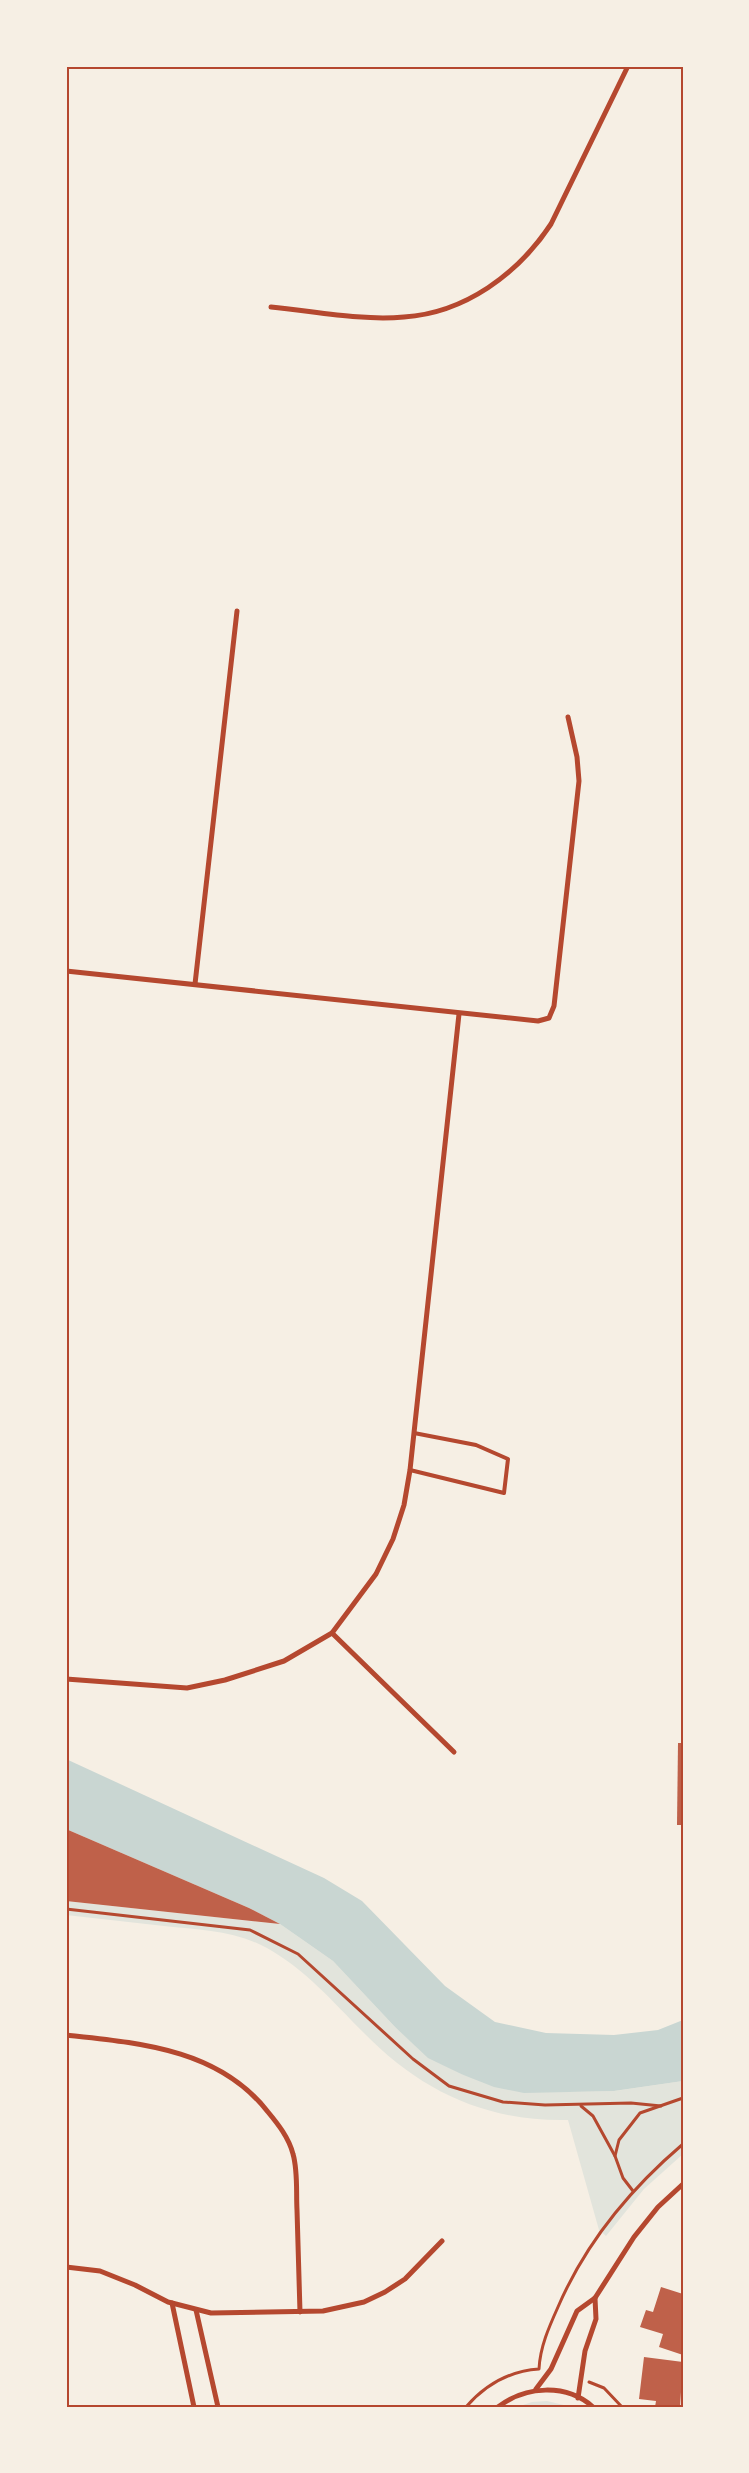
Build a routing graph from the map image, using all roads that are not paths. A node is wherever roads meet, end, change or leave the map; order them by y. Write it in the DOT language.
graph roads {
  1 [pos="628,66"];
  2 [pos="271,307"];
  3 [pos="237,611"];
  4 [pos="568,717"];
  5 [pos="66,971"];
  6 [pos="195,984"];
  7 [pos="459,1014"];
  8 [pos="414,1433"];
  9 [pos="410,1470"];
  10 [pos="332,1633"];
  11 [pos="66,1679"];
  12 [pos="454,1752"];
  13 [pos="66,2035"];
  14 [pos="683,2184"];
  15 [pos="442,2241"];
  16 [pos="66,2267"];
  17 [pos="595,2298"];
  18 [pos="172,2304"];
  19 [pos="196,2310"];
  20 [pos="300,2312"];
  21 [pos="536,2390"];
  22 [pos="578,2398"];
  23 [pos="194,2407"];
  24 [pos="218,2407"];
  25 [pos="498,2407"];
  26 [pos="593,2407"];
  1 -- 2 [label="street"];
  3 -- 6 [label="street"];
  4 -- 7 [label="street"];
  5 -- 6 [label="street"];
  6 -- 7 [label="street"];
  7 -- 8 [label="street"];
  8 -- 9 [label="street"];
  8 -- 9 [label="lane"];
  9 -- 10 [label="street"];
  10 -- 11 [label="street"];
  10 -- 12 [label="street"];
  13 -- 20 [label="street"];
  14 -- 17 [label="street"];
  15 -- 20 [label="street"];
  16 -- 18 [label="street"];
  17 -- 21 [label="street"];
  17 -- 22 [label="street"];
  18 -- 19 [label="street"];
  18 -- 23 [label="street"];
  19 -- 20 [label="street"];
  19 -- 24 [label="street"];
  21 -- 22 [label="street"];
  21 -- 25 [label="street"];
  22 -- 26 [label="street"];
}
